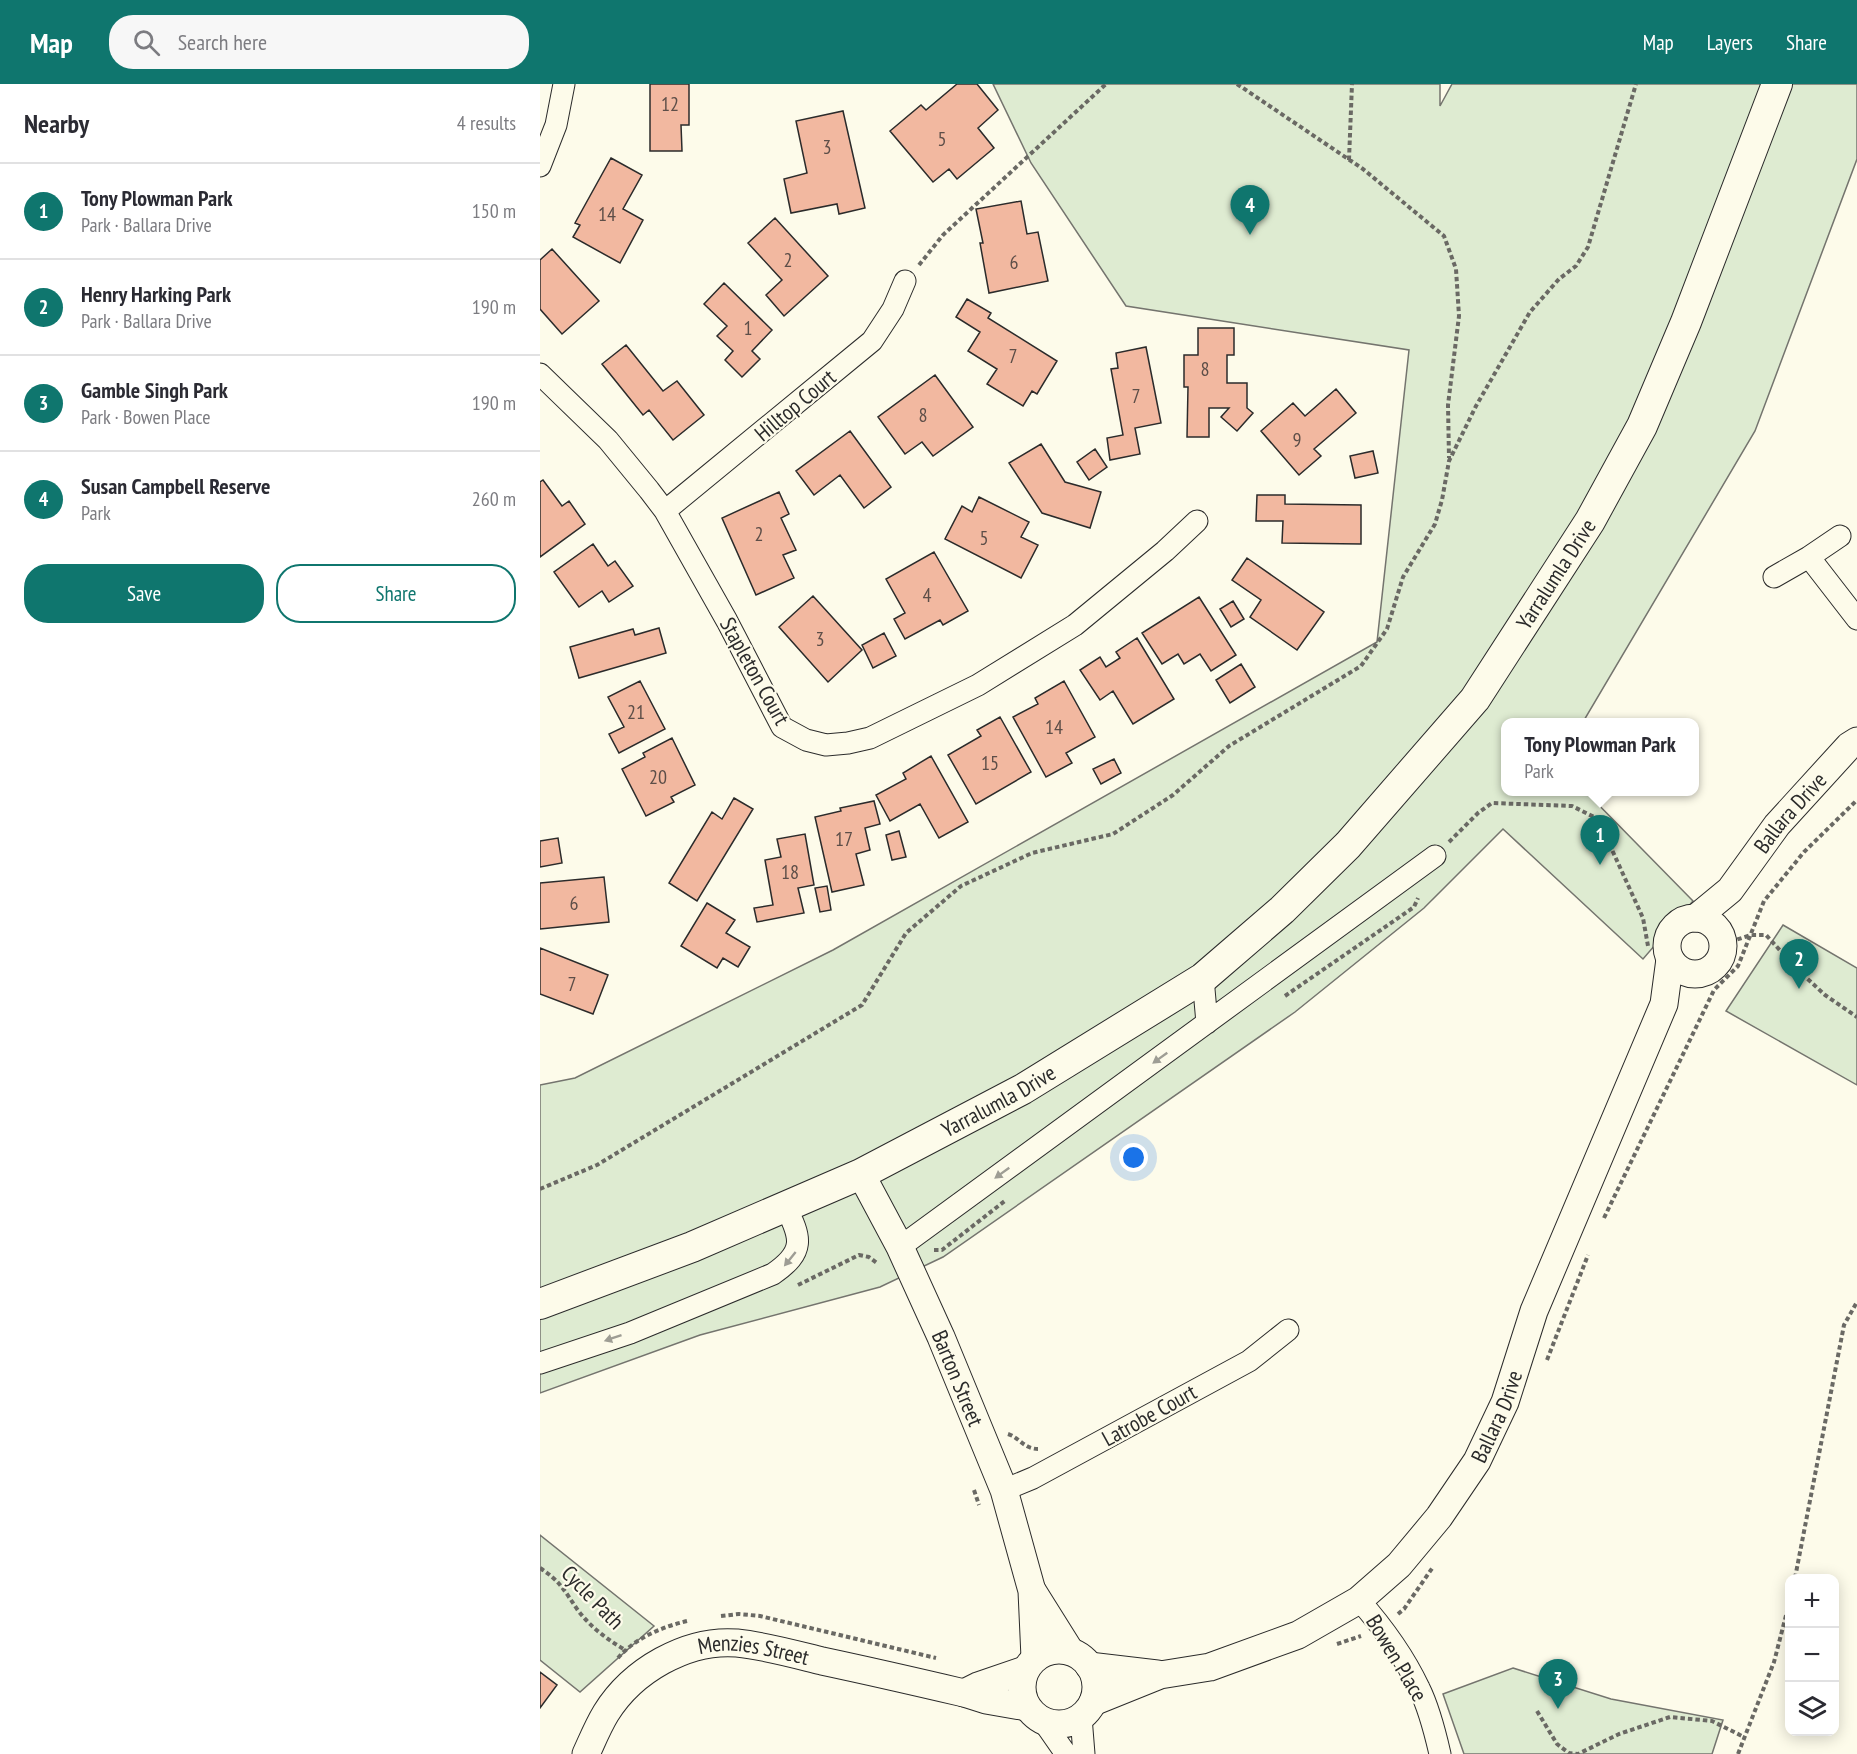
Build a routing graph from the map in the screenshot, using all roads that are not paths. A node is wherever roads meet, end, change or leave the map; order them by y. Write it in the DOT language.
graph roads {
  1 [pos="564,84"];
  2 [pos="1777,84"];
  3 [pos="540,166"];
  4 [pos="905,281"];
  5 [pos="540,375"];
  6 [pos="665,511"];
  7 [pos="1197,521"];
  8 [pos="1840,536"];
  9 [pos="1809,557"];
  10 [pos="1774,577"];
  11 [pos="1857,619"];
  12 [pos="1857,741"];
  13 [pos="1435,856"];
  14 [pos="1730,890"];
  15 [pos="1696,918"];
  16 [pos="1722,939"];
  17 [pos="1660,955"];
  18 [pos="1699,974"];
  19 [pos="1203,978"];
  20 [pos="1664,1004"];
  21 [pos="1207,1023"];
  22 [pos="861,1174"];
  23 [pos="785,1206"];
  24 [pos="900,1247"];
  25 [pos="540,1304"];
  26 [pos="1288,1330"];
  27 [pos="540,1363"];
  28 [pos="1004,1490"];
  29 [pos="1032,1591"];
  30 [pos="1359,1600"];
  31 [pos="1080,1659"];
  32 [pos="1030,1664"];
  33 [pos="1160,1675"];
  34 [pos="964,1693"];
  35 [pos="1087,1710"];
  36 [pos="1035,1714"];
  37 [pos="586,1754"];
  38 [pos="1066,1754"];
  39 [pos="1084,1754"];
  40 [pos="1440,1754"];
  1 -- 3 [label="street"];
  2 -- 19 [label="main road, Yarralumla Drive"];
  4 -- 6 [label="street, Hilltop Court"];
  5 -- 6 [label="street, Stapleton Court"];
  6 -- 7 [label="street, Stapleton Court"];
  8 -- 9 [label="street"];
  9 -- 10 [label="street"];
  9 -- 11 [label="street"];
  12 -- 14 [label="street, Ballara Drive"];
  13 -- 21 [label="street"];
  14 -- 15 [label="street, Ballara Drive"];
  14 -- 16 [label="street, Ballara Drive"];
  15 -- 16 [label="street"];
  15 -- 17 [label="street, Ballara Drive"];
  16 -- 18 [label="street, Ballara Drive"];
  17 -- 18 [label="street"];
  17 -- 20 [label="street, Ballara Drive"];
  18 -- 20 [label="street, Ballara Drive"];
  19 -- 21 [label="street"];
  19 -- 22 [label="main road, Yarralumla Drive"];
  20 -- 30 [label="street, Ballara Drive"];
  21 -- 24 [label="street, one-way"];
  22 -- 23 [label="main road, Yarralumla Drive"];
  22 -- 24 [label="street, Barton Street"];
  23 -- 25 [label="main road, Yarralumla Drive"];
  23 -- 27 [label="street, one-way"];
  24 -- 28 [label="street, Barton Street"];
  26 -- 28 [label="street, Latrobe Court"];
  28 -- 29 [label="street, Barton Street"];
  29 -- 31 [label="street, Barton Street"];
  29 -- 32 [label="street, Barton Street"];
  30 -- 33 [label="street, Ballara Drive"];
  30 -- 40 [label="street, Bowen Place"];
  31 -- 32 [label="street"];
  31 -- 33 [label="street, Ballara Drive"];
  31 -- 35 [label="street"];
  32 -- 34 [label="street"];
  32 -- 36 [label="street"];
  33 -- 35 [label="street, Ballara Drive"];
  34 -- 36 [label="street, Menzies Street"];
  34 -- 37 [label="street, Menzies Street"];
  35 -- 36 [label="street"];
  35 -- 39 [label="street"];
  36 -- 38 [label="street"];
}
